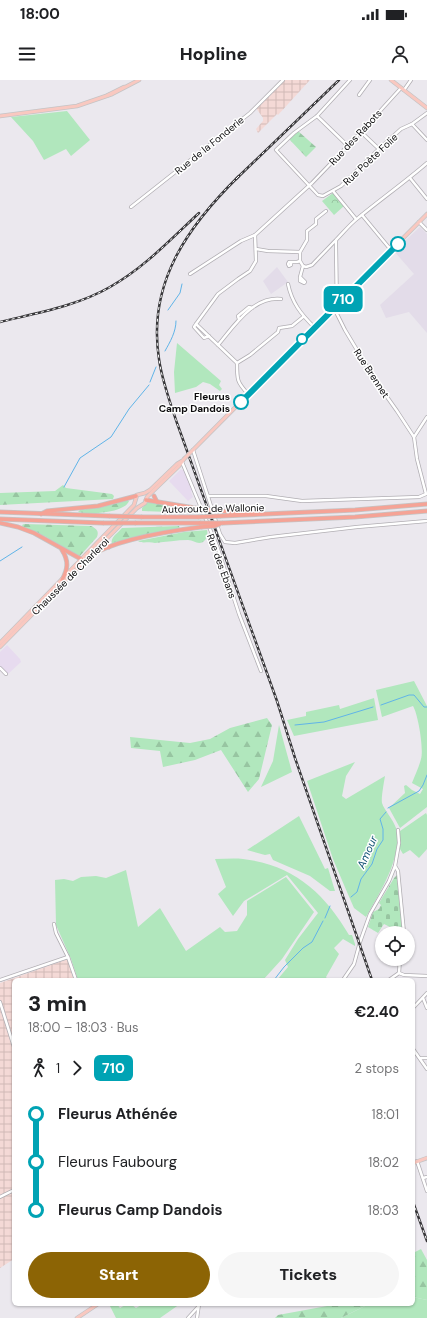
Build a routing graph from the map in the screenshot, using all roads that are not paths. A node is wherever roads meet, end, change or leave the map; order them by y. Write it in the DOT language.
graph roads {
  1 [pos="139,80"];
  2 [pos="283,80"];
  3 [pos="350,80"];
  4 [pos="370,80"];
  5 [pos="391,80"];
  6 [pos="411,80"];
  7 [pos="403,89"];
  8 [pos="359,95"];
  9 [pos="427,108"];
  10 [pos="427,113"];
  11 [pos="0,116"];
  12 [pos="317,116"];
  13 [pos="412,124"];
  14 [pos="361,132"];
  15 [pos="427,140"];
  16 [pos="348,146"];
  17 [pos="379,149"];
  18 [pos="427,163"];
  19 [pos="410,178"];
  20 [pos="308,186"];
  21 [pos="333,191"];
  22 [pos="427,199"];
  23 [pos="131,207"];
  24 [pos="326,210"];
  25 [pos="427,214"];
  26 [pos="362,215"];
  27 [pos="356,219"];
  28 [pos="419,222"];
  29 [pos="427,230"];
  30 [pos="254,235"];
  31 [pos="336,240"];
  32 [pos="256,249"];
  33 [pos="391,250"];
  34 [pos="300,252"];
  35 [pos="300,261"];
  36 [pos="292,262"];
  37 [pos="303,266"];
  38 [pos="190,274"];
  39 [pos="300,277"];
  40 [pos="288,284"];
  41 [pos="281,299"];
  42 [pos="336,306"];
  43 [pos="304,317"];
  44 [pos="314,327"];
  45 [pos="218,345"];
  46 [pos="237,363"];
  47 [pos="248,394"];
  48 [pos="427,417"];
  49 [pos="414,437"];
  50 [pos="192,451"];
  51 [pos="183,460"];
  52 [pos="171,472"];
  53 [pos="165,480"];
  54 [pos="142,494"];
  55 [pos="136,496"];
  56 [pos="154,496"];
  57 [pos="208,496"];
  58 [pos="146,500"];
  59 [pos="136,502"];
  60 [pos="158,503"];
  61 [pos="427,504"];
  62 [pos="140,505"];
  63 [pos="427,511"];
  64 [pos="0,512"];
  65 [pos="38,515"];
  66 [pos="261,515"];
  67 [pos="0,519"];
  68 [pos="427,521"];
  69 [pos="0,523"];
  70 [pos="201,525"];
  71 [pos="104,536"];
  72 [pos="104,543"];
  73 [pos="110,547"];
  74 [pos="60,548"];
  75 [pos="89,557"];
  76 [pos="81,559"];
  77 [pos="62,580"];
  78 [pos="0,643"];
  79 [pos="0,647"];
  80 [pos="0,668"];
  81 [pos="261,671"];
  82 [pos="6,674"];
  83 [pos="398,830"];
  84 [pos="395,866"];
  85 [pos="54,924"];
  86 [pos="403,926"];
  87 [pos="68,957"];
  88 [pos="400,966"];
  89 [pos="399,973"];
  90 [pos="427,976"];
  91 [pos="75,978"];
  92 [pos="344,978"];
  93 [pos="392,978"];
  94 [pos="0,980"];
  95 [pos="427,993"];
  96 [pos="423,998"];
  97 [pos="0,1002"];
  98 [pos="415,1006"];
  99 [pos="427,1008"];
  100 [pos="12,1041"];
  101 [pos="415,1054"];
  102 [pos="420,1058"];
  103 [pos="427,1058"];
  104 [pos="427,1069"];
  105 [pos="427,1158"];
  106 [pos="418,1161"];
  107 [pos="415,1162"];
  108 [pos="427,1177"];
  109 [pos="423,1178"];
  110 [pos="12,1191"];
  111 [pos="427,1191"];
  112 [pos="0,1197"];
  113 [pos="95,1306"];
  114 [pos="199,1306"];
  115 [pos="77,1318"];
  116 [pos="188,1318"];
  117 [pos="197,1318"];
  1 -- 11 [label="main road"];
  2 -- 23 [label="street, Rue de la Fonderie"];
  3 -- 12 [label="street"];
  4 -- 8 [label="street"];
  5 -- 7 [label="main road"];
  6 -- 7 [label="street, Rue des Rabots"];
  7 -- 9 [label="main road"];
  7 -- 14 [label="street, Rue des Rabots"];
  10 -- 13 [label="street, Rue Poète Folie"];
  12 -- 16 [label="street"];
  12 -- 20 [label="street"];
  13 -- 15 [label="street"];
  13 -- 17 [label="street, Rue Poète Folie"];
  14 -- 16 [label="street, Rue des Rabots"];
  14 -- 17 [label="street"];
  16 -- 20 [label="street, Rue des Rabots"];
  17 -- 21 [label="street, Rue Poète Folie"];
  18 -- 19 [label="street"];
  19 -- 22 [label="street"];
  19 -- 26 [label="street"];
  20 -- 21 [label="street"];
  20 -- 30 [label="street, Rue des Rabots"];
  21 -- 27 [label="street"];
  24 -- 34 [label="street"];
  25 -- 28 [label="main road"];
  26 -- 27 [label="street"];
  26 -- 33 [label="street"];
  27 -- 31 [label="street"];
  28 -- 29 [label="street"];
  28 -- 33 [label="main road"];
  30 -- 32 [label="street"];
  30 -- 38 [label="street, Rue des Rabots"];
  31 -- 37 [label="street"];
  31 -- 42 [label="street, Rue Brennet"];
  32 -- 34 [label="street"];
  32 -- 45 [label="street"];
  33 -- 42 [label="main road"];
  34 -- 35 [label="street"];
  35 -- 36 [label="street"];
  35 -- 37 [label="street"];
  37 -- 39 [label="street"];
  40 -- 43 [label="street"];
  41 -- 45 [label="street"];
  42 -- 44 [label="main road"];
  42 -- 49 [label="street, Rue Brennet"];
  43 -- 44 [label="street"];
  43 -- 46 [label="street"];
  44 -- 47 [label="main road"];
  45 -- 46 [label="street"];
  46 -- 47 [label="street"];
  47 -- 50 [label="main road"];
  48 -- 49 [label="street"];
  49 -- 57 [label="street"];
  50 -- 51 [label="main road, bridge"];
  50 -- 57 [label="street"];
  51 -- 52 [label="main road"];
  51 -- 81 [label="street, Rue des Ebans"];
  52 -- 53 [label="main road"];
  52 -- 54 [label="main road"];
  53 -- 56 [label="main road"];
  53 -- 58 [label="main road"];
  54 -- 55 [label="main road"];
  54 -- 58 [label="main road"];
  55 -- 59 [label="main road"];
  55 -- 65 [label="highway"];
  56 -- 60 [label="highway"];
  57 -- 68 [label="street"];
  58 -- 60 [label="highway"];
  58 -- 62 [label="main road"];
  59 -- 62 [label="main road"];
  59 -- 71 [label="main road, Chaussée de Charleroi"];
  60 -- 66 [label="highway, bridge"];
  61 -- 66 [label="highway, Autoroute de Wallonie"];
  62 -- 72 [label="main road, Chaussée de Charleroi"];
  63 -- 70 [label="highway, Autoroute de Wallonie, bridge"];
  64 -- 65 [label="highway, Autoroute de Wallonie"];
  65 -- 66 [label="highway, Autoroute de Wallonie, bridge"];
  67 -- 70 [label="highway, Autoroute de Wallonie, bridge"];
  69 -- 74 [label="highway"];
  70 -- 73 [label="highway"];
  71 -- 72 [label="main road"];
  71 -- 76 [label="main road, Chaussée de Charleroi"];
  72 -- 73 [label="highway"];
  72 -- 75 [label="main road, Chaussée de Charleroi"];
  73 -- 75 [label="highway"];
  74 -- 76 [label="highway"];
  74 -- 77 [label="highway"];
  75 -- 76 [label="main road"];
  75 -- 79 [label="main road, Chaussée de Charleroi"];
  76 -- 77 [label="main road, Chaussée de Charleroi"];
  77 -- 78 [label="main road, Chaussée de Charleroi"];
  80 -- 82 [label="street"];
  83 -- 84 [label="street"];
  84 -- 86 [label="street"];
  84 -- 92 [label="street"];
  85 -- 87 [label="street"];
  87 -- 91 [label="street"];
  87 -- 94 [label="street"];
  88 -- 89 [label="street"];
  89 -- 90 [label="street"];
  89 -- 93 [label="street"];
  95 -- 96 [label="street"];
  96 -- 98 [label="street"];
  96 -- 99 [label="street"];
  97 -- 100 [label="street"];
  101 -- 102 [label="street"];
  102 -- 103 [label="street"];
  102 -- 104 [label="street"];
  105 -- 106 [label="main road"];
  106 -- 107 [label="main road"];
  106 -- 109 [label="street"];
  108 -- 109 [label="street"];
  109 -- 111 [label="street"];
  110 -- 112 [label="street"];
  113 -- 115 [label="main road"];
  114 -- 116 [label="street"];
  114 -- 117 [label="street"];
}
